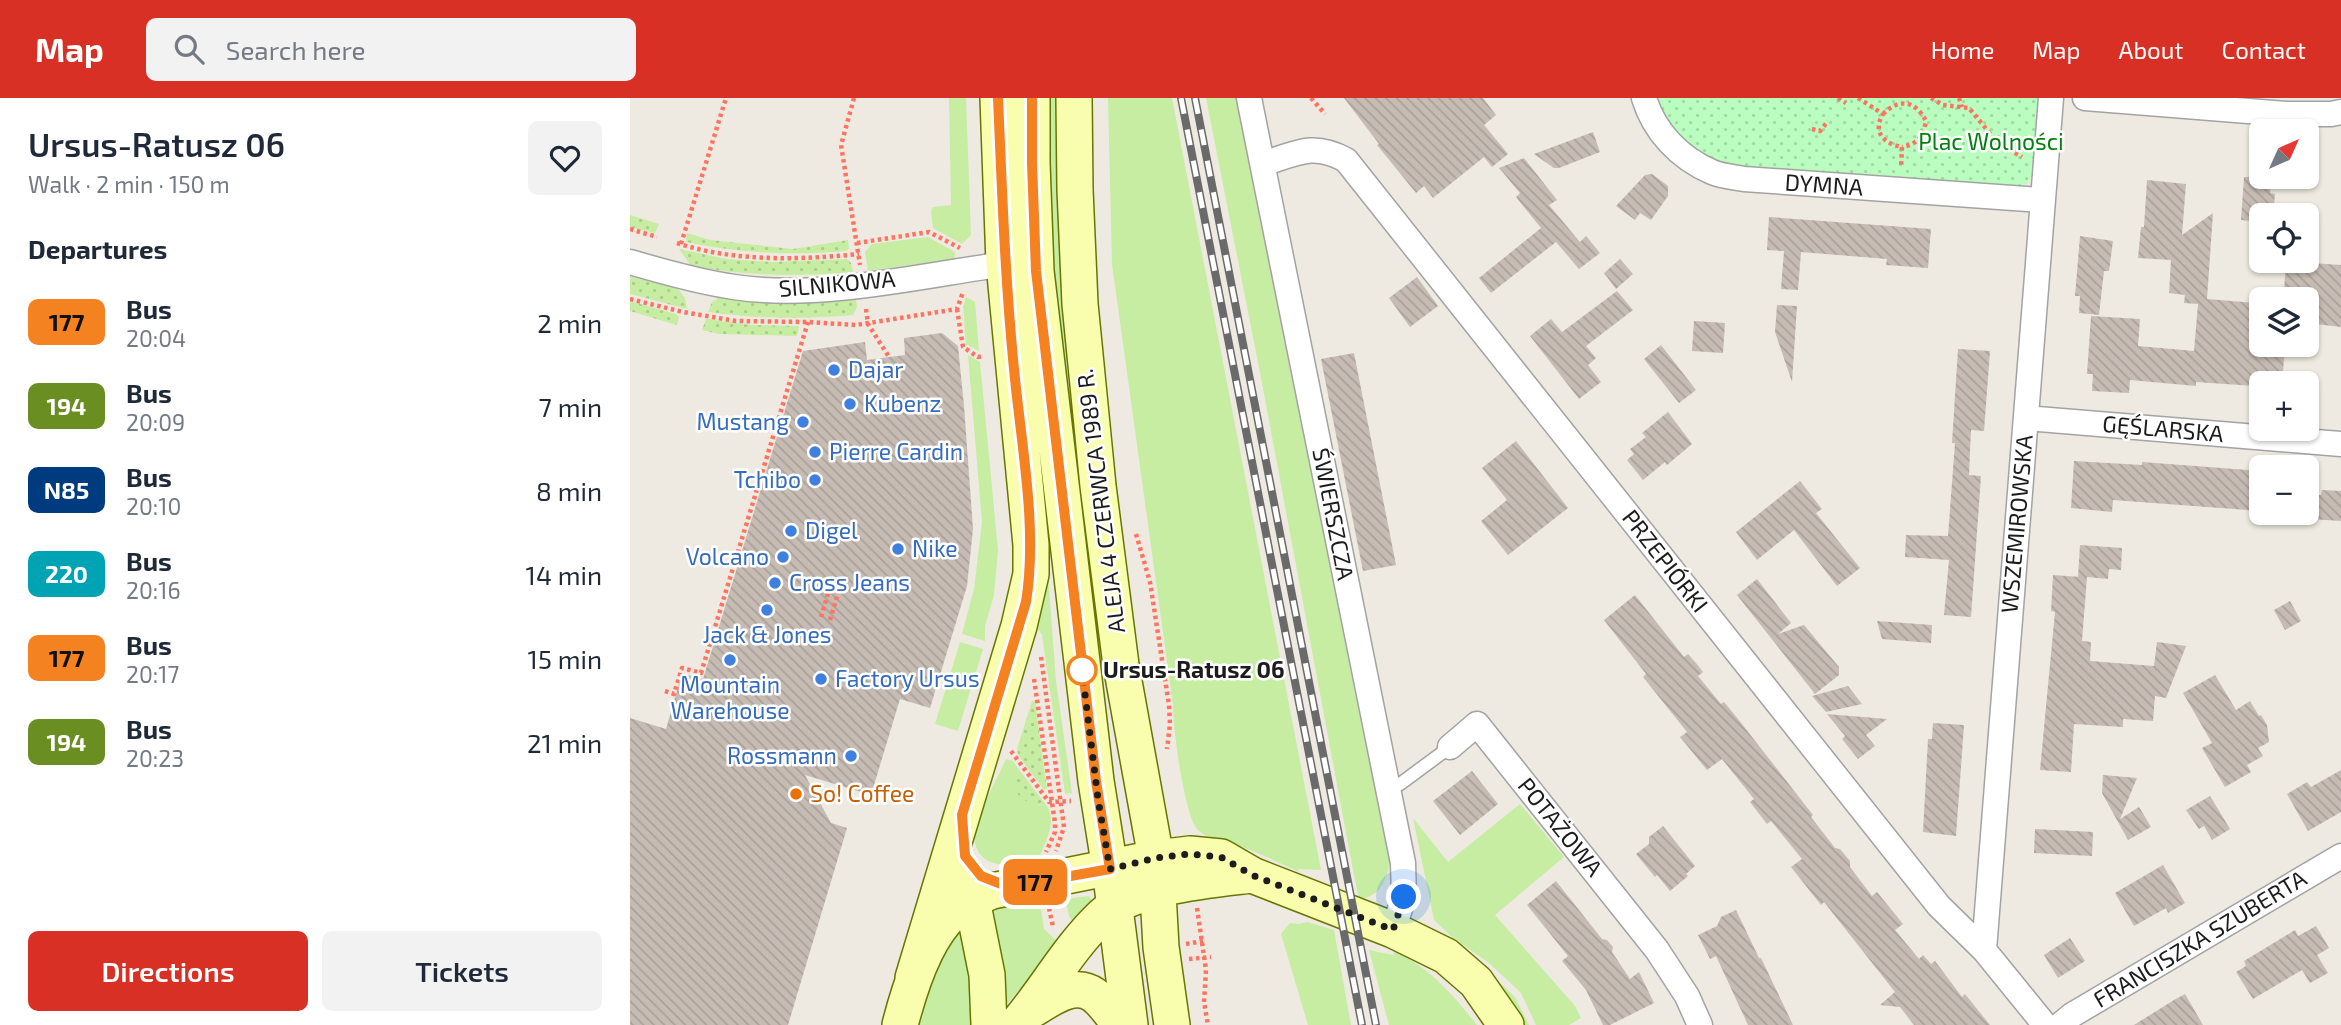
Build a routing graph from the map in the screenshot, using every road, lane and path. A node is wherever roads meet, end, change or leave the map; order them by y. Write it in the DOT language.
graph roads {
  1 [pos="726,98"];
  2 [pos="854,98"];
  3 [pos="998,98"];
  4 [pos="1032,98"];
  5 [pos="1074,98"];
  6 [pos="1249,98"];
  7 [pos="1311,98"];
  8 [pos="1644,98"];
  9 [pos="1838,98"];
  10 [pos="1858,98"];
  11 [pos="1875,98"];
  12 [pos="1933,98"];
  13 [pos="1959,98"];
  14 [pos="2051,98"];
  15 [pos="2085,98"];
  16 [pos="1846,103"];
  17 [pos="1870,106"];
  18 [pos="1962,107"];
  19 [pos="2341,112"];
  20 [pos="1325,114"];
  21 [pos="1883,114"];
  22 [pos="1828,121"];
  23 [pos="1812,129"];
  24 [pos="1902,147"];
  25 [pos="1263,164"];
  26 [pos="2044,171"];
  27 [pos="1900,190"];
  28 [pos="2042,200"];
  29 [pos="630,229"];
  30 [pos="657,237"];
  31 [pos="857,243"];
  32 [pos="964,249"];
  33 [pos="859,254"];
  34 [pos="630,262"];
  35 [pos="1004,264"];
  36 [pos="861,271"];
  37 [pos="957,310"];
  38 [pos="808,322"];
  39 [pos="868,324"];
  40 [pos="994,356"];
  41 [pos="889,357"];
  42 [pos="2026,418"];
  43 [pos="2341,444"];
  44 [pos="1134,522"];
  45 [pos="833,577"];
  46 [pos="842,580"];
  47 [pos="821,618"];
  48 [pos="831,620"];
  49 [pos="1041,655"];
  50 [pos="1033,672"];
  51 [pos="664,691"];
  52 [pos="1450,747"];
  53 [pos="1010,751"];
  54 [pos="1168,758"];
  55 [pos="1388,789"];
  56 [pos="1075,801"];
  57 [pos="1053,802"];
  58 [pos="1061,802"];
  59 [pos="962,815"];
  60 [pos="965,856"];
  61 [pos="2341,856"];
  62 [pos="1054,858"];
  63 [pos="1042,862"];
  64 [pos="1110,869"];
  65 [pos="1158,874"];
  66 [pos="1009,887"];
  67 [pos="1195,898"];
  68 [pos="970,900"];
  69 [pos="1048,901"];
  70 [pos="1115,908"];
  71 [pos="1393,930"];
  72 [pos="1057,933"];
  73 [pos="1203,941"];
  74 [pos="1185,944"];
  75 [pos="1983,950"];
  76 [pos="1212,957"];
  77 [pos="1205,958"];
  78 [pos="1188,960"];
  79 [pos="912,978"];
  80 [pos="1022,1019"];
  81 [pos="900,1025"];
  82 [pos="989,1025"];
  83 [pos="1121,1025"];
  84 [pos="1130,1025"];
  85 [pos="1172,1025"];
  86 [pos="1208,1025"];
  87 [pos="1506,1025"];
  88 [pos="1700,1025"];
  89 [pos="2045,1025"];
  90 [pos="2060,1025"];
  1 -- 33 [label="path"];
  2 -- 31 [label="path"];
  3 -- 35 [label="street"];
  4 -- 64 [label="street, ALEJA 4 CZERWCA 1989 R."];
  5 -- 65 [label="street, ALEJA 4 CZERWCA 1989 R."];
  6 -- 25 [label="street, ŚWIERSZCZA"];
  7 -- 20 [label="path"];
  8 -- 27 [label="street, DYMNA"];
  9 -- 16 [label="path"];
  10 -- 17 [label="path"];
  11 -- 17 [label="path"];
  12 -- 18 [label="path"];
  13 -- 18 [label="path"];
  14 -- 26 [label="street, WSZEMIROWSKA"];
  15 -- 19 [label="street"];
  17 -- 21 [label="path"];
  18 -- 26 [label="path"];
  21 -- 24 [label="path"];
  21 -- 24 [label="path"];
  22 -- 23 [label="path"];
  24 -- 27 [label="path"];
  25 -- 55 [label="street, ŚWIERSZCZA"];
  25 -- 75 [label="street, PRZEPIÓRKI"];
  26 -- 28 [label="street, WSZEMIROWSKA"];
  27 -- 28 [label="street, DYMNA"];
  28 -- 42 [label="street, WSZEMIROWSKA"];
  29 -- 30 [label="path"];
  31 -- 32 [label="path"];
  31 -- 33 [label="path"];
  33 -- 36 [label="path"];
  34 -- 35 [label="street, SILNIKOWA"];
  35 -- 59 [label="street"];
  37 -- 40 [label="path"];
  38 -- 51 [label="path"];
  39 -- 41 [label="path"];
  42 -- 43 [label="street, GĘŚLARSKA"];
  42 -- 75 [label="street, WSZEMIROWSKA"];
  44 -- 54 [label="path"];
  45 -- 47 [label="path"];
  46 -- 48 [label="path"];
  49 -- 58 [label="path"];
  50 -- 57 [label="path"];
  52 -- 55 [label="lane, POTAŻOWA"];
  52 -- 88 [label="street, POTAŻOWA"];
  53 -- 57 [label="path"];
  55 -- 71 [label="street, ŚWIERSZCZA"];
  56 -- 58 [label="path"];
  57 -- 58 [label="path"];
  57 -- 63 [label="path"];
  58 -- 62 [label="path"];
  59 -- 60 [label="street"];
  59 -- 79 [label="street"];
  60 -- 66 [label="street"];
  60 -- 68 [label="street"];
  61 -- 90 [label="street, FRANCISZKA SZUBERTA"];
  64 -- 65 [label="street"];
  64 -- 66 [label="street"];
  64 -- 70 [label="street, ALEJA 4 CZERWCA 1989 R."];
  65 -- 70 [label="street"];
  65 -- 71 [label="street"];
  65 -- 85 [label="street, ALEJA 4 CZERWCA 1989 R."];
  66 -- 68 [label="street"];
  67 -- 73 [label="path"];
  68 -- 79 [label="street"];
  68 -- 82 [label="street"];
  69 -- 72 [label="path"];
  70 -- 80 [label="street"];
  70 -- 84 [label="street, ALEJA 4 CZERWCA 1989 R."];
  71 -- 87 [label="street"];
  73 -- 74 [label="path"];
  73 -- 77 [label="path"];
  75 -- 89 [label="street, PRZEPIÓRKI"];
  76 -- 77 [label="path"];
  77 -- 78 [label="path"];
  77 -- 86 [label="path"];
  79 -- 81 [label="street"];
  80 -- 83 [label="street"];
}
